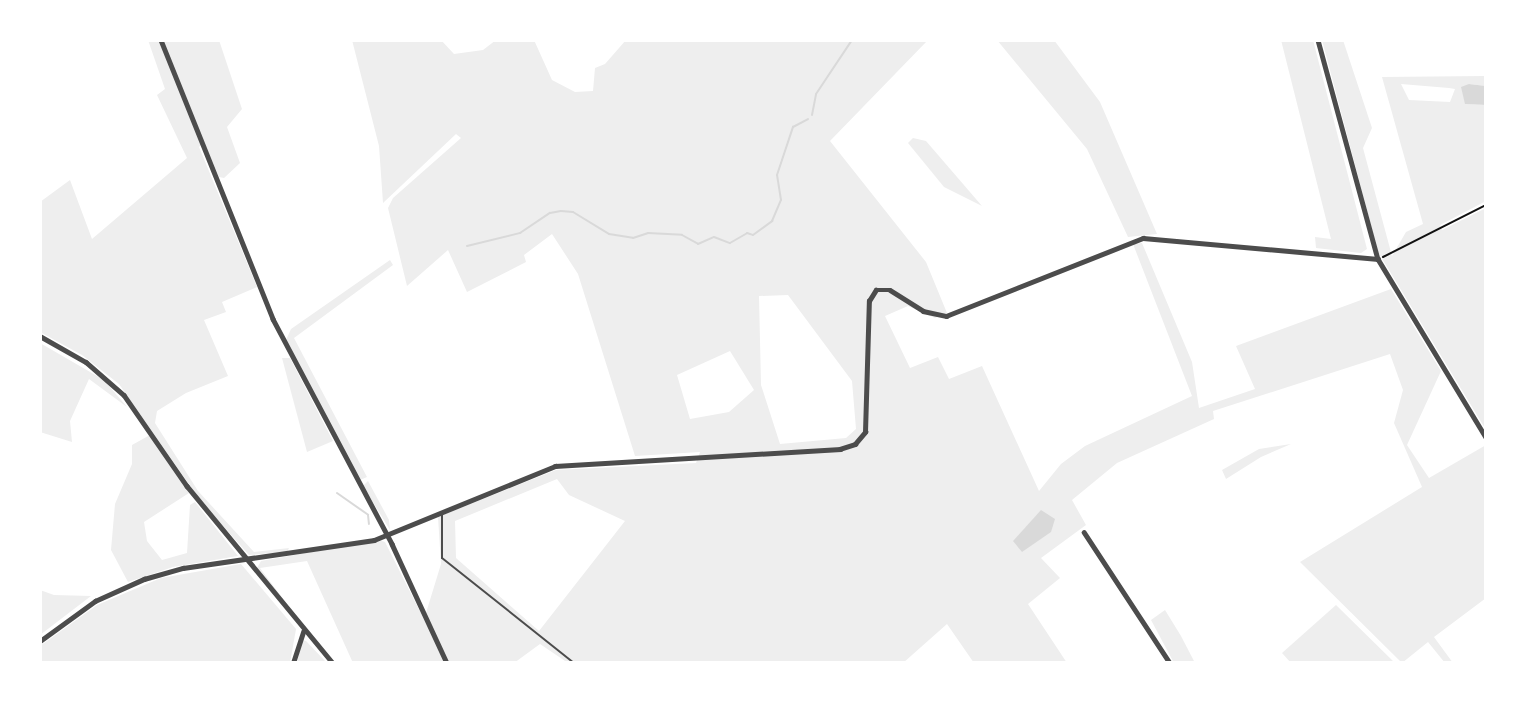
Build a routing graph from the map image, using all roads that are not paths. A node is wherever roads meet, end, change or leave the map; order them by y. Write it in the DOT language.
graph roads {
  1 [pos="161,40"];
  2 [pos="1318,40"];
  3 [pos="1378,259"];
  4 [pos="40,336"];
  5 [pos="1486,437"];
  6 [pos="443,510"];
  7 [pos="1084,532"];
  8 [pos="386,535"];
  9 [pos="247,560"];
  10 [pos="303,632"];
  11 [pos="40,641"];
  12 [pos="293,663"];
  13 [pos="332,663"];
  14 [pos="447,663"];
  15 [pos="574,663"];
  16 [pos="1170,663"];
  1 -- 8 [label="street"];
  2 -- 3 [label="street"];
  3 -- 5 [label="street"];
  3 -- 6 [label="street"];
  4 -- 9 [label="street"];
  6 -- 8 [label="street"];
  6 -- 15 [label="lane"];
  7 -- 16 [label="street"];
  8 -- 9 [label="street"];
  8 -- 14 [label="street"];
  9 -- 10 [label="street"];
  9 -- 11 [label="street"];
  10 -- 12 [label="street"];
  10 -- 13 [label="street"];
}
